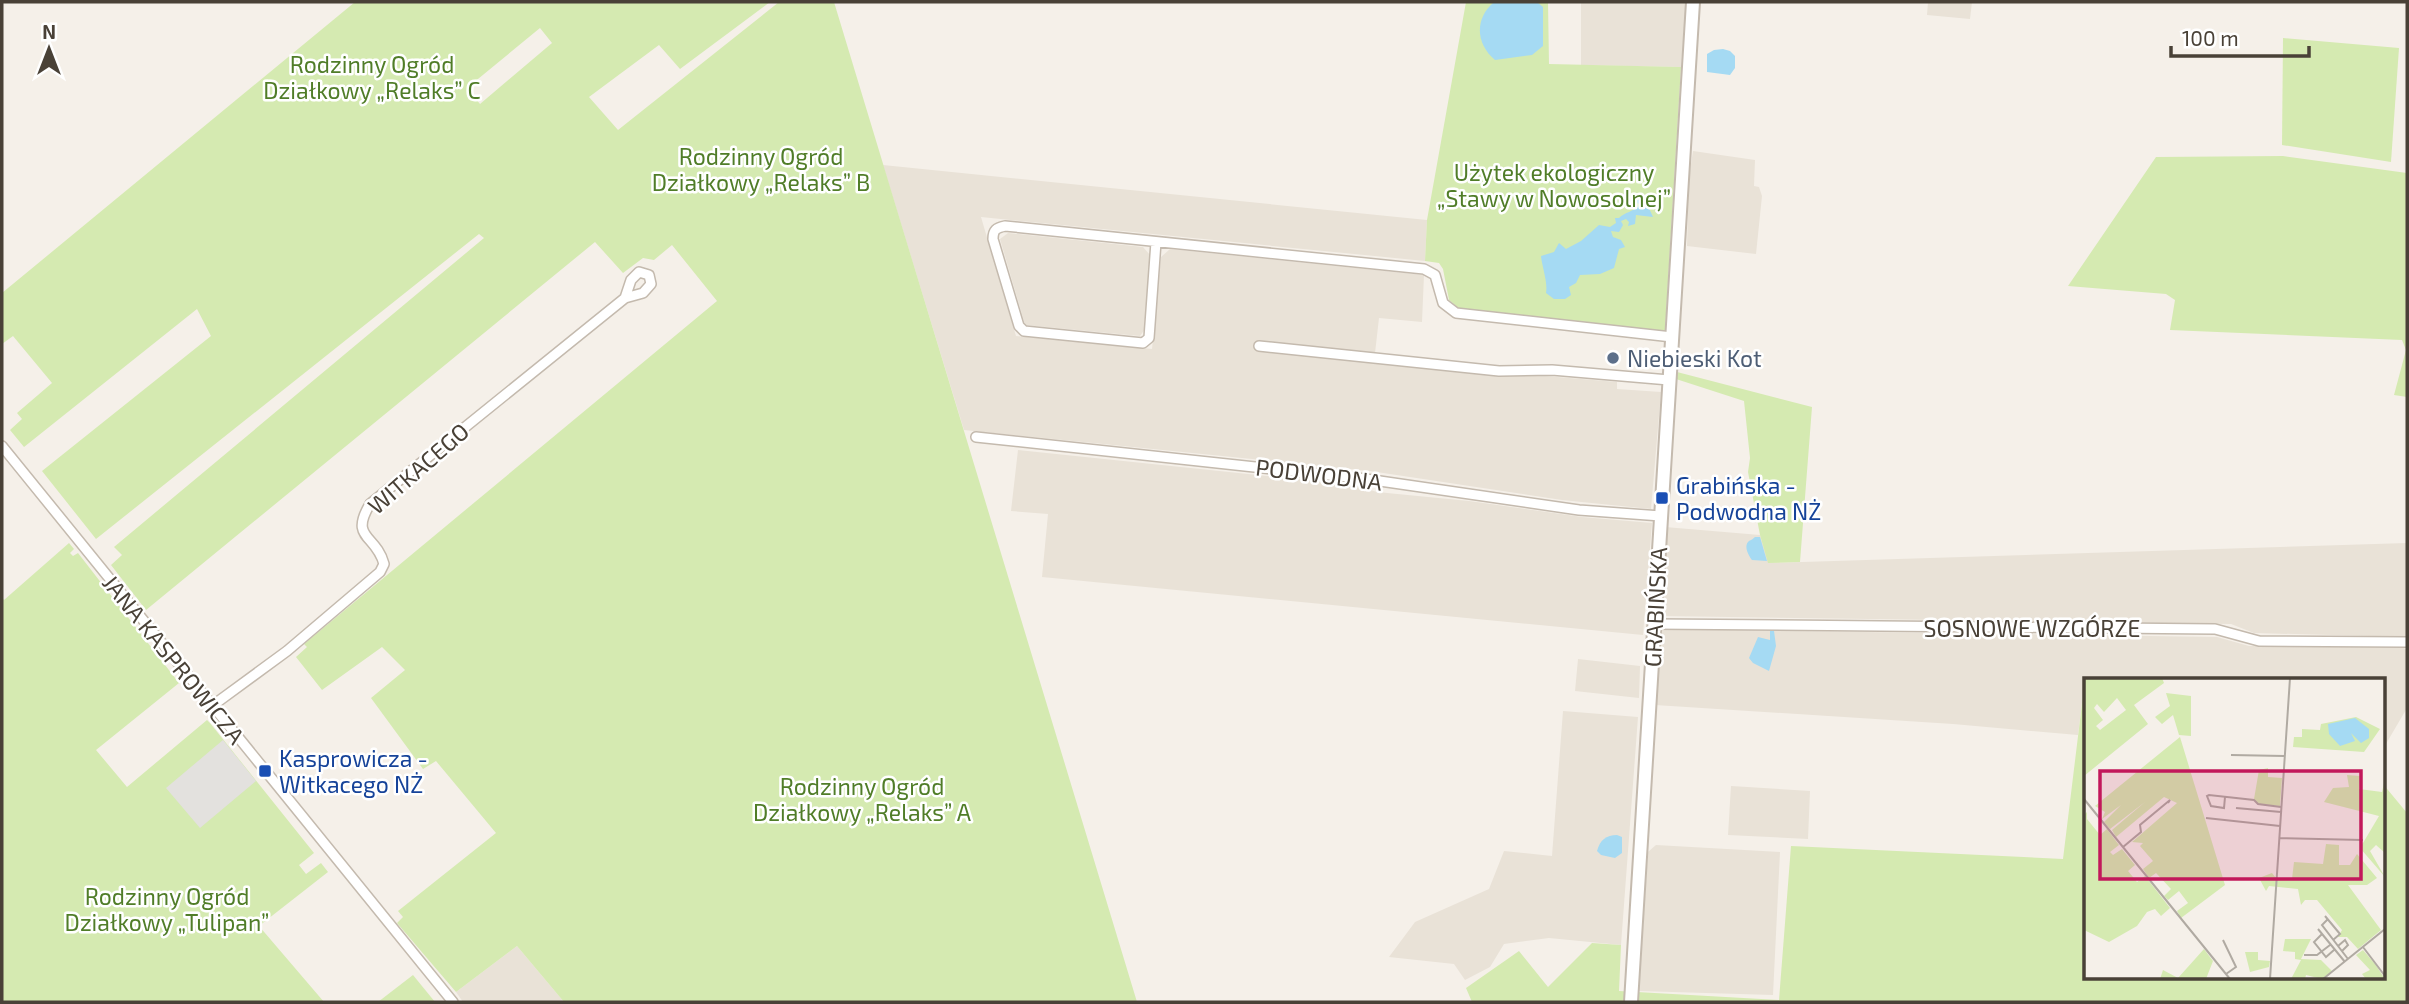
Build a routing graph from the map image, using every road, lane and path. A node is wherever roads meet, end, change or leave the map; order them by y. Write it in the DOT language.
graph roads {
  1 [pos="1693,2"];
  2 [pos="1156,242"];
  3 [pos="625,298"];
  4 [pos="1672,337"];
  5 [pos="1259,346"];
  6 [pos="1669,380"];
  7 [pos="976,437"];
  8 [pos="2,446"];
  9 [pos="1661,516"];
  10 [pos="1654,624"];
  11 [pos="2407,642"];
  12 [pos="212,706"];
  13 [pos="453,1002"];
  14 [pos="1631,1002"];
  1 -- 4 [label="street, GRABIŃSKA"];
  2 -- 2 [label="street"];
  2 -- 4 [label="street"];
  3 -- 12 [label="street, WITKACEGO"];
  4 -- 6 [label="street, GRABIŃSKA"];
  5 -- 6 [label="street"];
  6 -- 9 [label="street, GRABIŃSKA"];
  7 -- 9 [label="street, PODWODNA"];
  8 -- 12 [label="street, JANA KASPROWICZA"];
  9 -- 10 [label="street, GRABIŃSKA"];
  10 -- 11 [label="street, SOSNOWE WZGÓRZE"];
  10 -- 14 [label="street, GRABIŃSKA"];
  12 -- 13 [label="street, JANA KASPROWICZA"];
}
